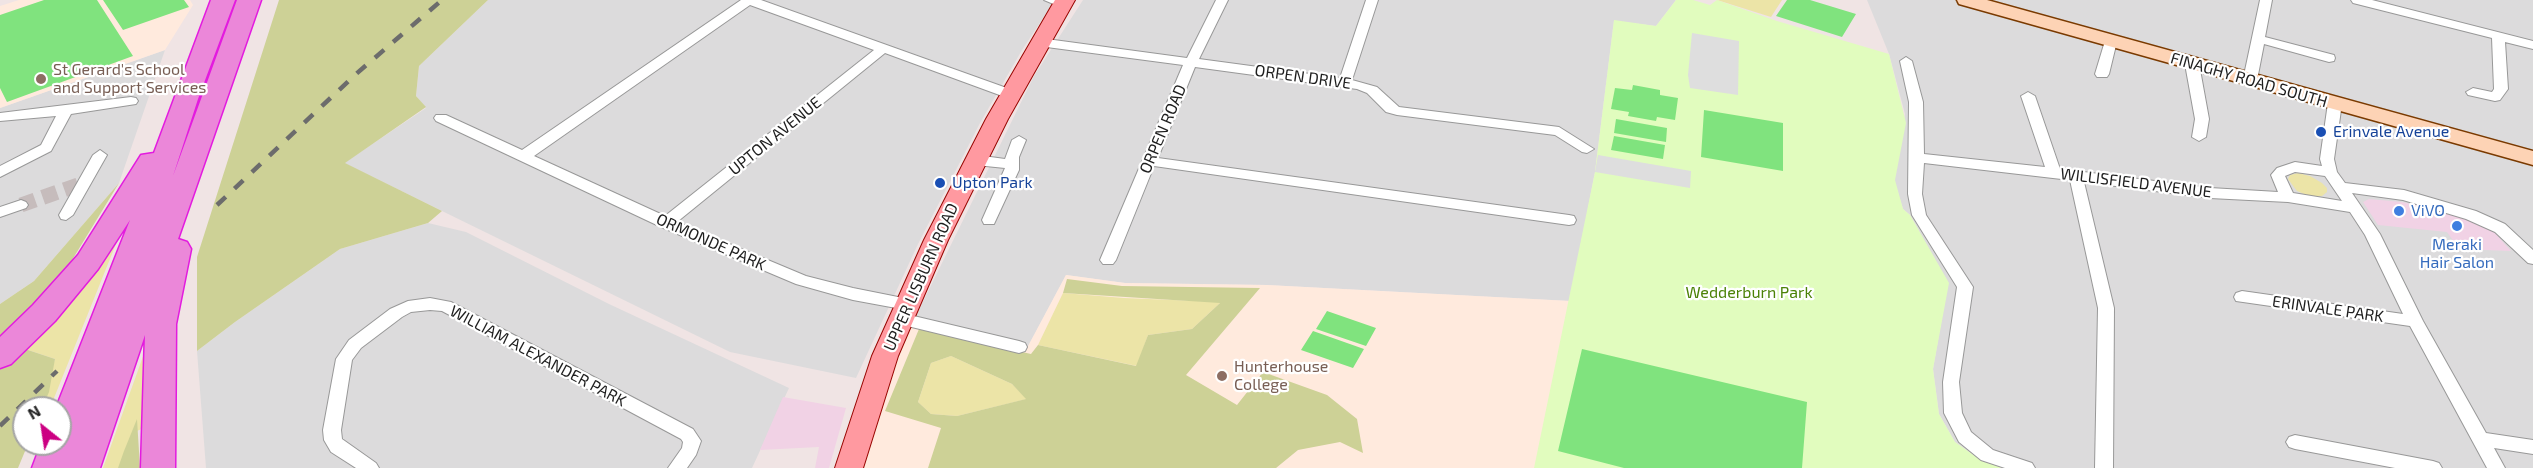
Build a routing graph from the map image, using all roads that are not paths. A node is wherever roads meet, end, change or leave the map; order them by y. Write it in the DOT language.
graph roads {
  1 [pos="224,0"];
  2 [pos="249,0"];
  3 [pos="262,0"];
  4 [pos="749,0"];
  5 [pos="1222,0"];
  6 [pos="1372,0"];
  7 [pos="1966,0"];
  8 [pos="2266,0"];
  9 [pos="2357,0"];
  10 [pos="1059,1"];
  11 [pos="1993,4"];
  12 [pos="2498,36"];
  13 [pos="2258,39"];
  14 [pos="2111,41"];
  15 [pos="1040,42"];
  16 [pos="2533,45"];
  17 [pos="883,49"];
  18 [pos="2328,58"];
  19 [pos="1191,62"];
  20 [pos="1906,62"];
  21 [pos="2192,64"];
  22 [pos="2102,74"];
  23 [pos="2250,80"];
  24 [pos="1345,82"];
  25 [pos="2473,92"];
  26 [pos="1010,94"];
  27 [pos="2028,96"];
  28 [pos="185,99"];
  29 [pos="130,101"];
  30 [pos="2335,103"];
  31 [pos="66,110"];
  32 [pos="0,117"];
  33 [pos="441,118"];
  34 [pos="2199,137"];
  35 [pos="1019,140"];
  36 [pos="1587,149"];
  37 [pos="100,155"];
  38 [pos="524,156"];
  39 [pos="1917,158"];
  40 [pos="2533,158"];
  41 [pos="976,160"];
  42 [pos="1150,161"];
  43 [pos="1012,164"];
  44 [pos="0,172"];
  45 [pos="2330,172"];
  46 [pos="2054,173"];
  47 [pos="2076,176"];
  48 [pos="2339,187"];
  49 [pos="2288,197"];
  50 [pos="21,206"];
  51 [pos="2355,208"];
  52 [pos="0,212"];
  53 [pos="66,215"];
  54 [pos="989,220"];
  55 [pos="1569,220"];
  56 [pos="666,223"];
  57 [pos="2533,259"];
  58 [pos="1108,260"];
  59 [pos="2242,297"];
  60 [pos="904,311"];
  61 [pos="2415,321"];
  62 [pos="1019,346"];
  63 [pos="0,356"];
  64 [pos="72,409"];
  65 [pos="2480,439"];
  66 [pos="2295,442"];
  67 [pos="2533,447"];
  68 [pos="84,468"];
  69 [pos="158,468"];
  70 [pos="370,468"];
  71 [pos="677,468"];
  72 [pos="849,468"];
  73 [pos="2026,468"];
  74 [pos="2104,468"];
  75 [pos="2433,468"];
  76 [pos="2496,468"];
  1 -- 28 [label="highway"];
  2 -- 68 [label="highway"];
  3 -- 69 [label="highway"];
  4 -- 17 [label="street"];
  4 -- 38 [label="street"];
  5 -- 19 [label="street, ORPEN ROAD"];
  6 -- 24 [label="street"];
  7 -- 11 [label="street, FINAGHY ROAD SOUTH"];
  8 -- 13 [label="street"];
  9 -- 12 [label="street"];
  10 -- 15 [label="main road, UPPER LISBURN ROAD"];
  11 -- 14 [label="street, FINAGHY ROAD SOUTH"];
  12 -- 16 [label="street"];
  12 -- 25 [label="street"];
  13 -- 18 [label="street"];
  13 -- 23 [label="street"];
  14 -- 21 [label="street, FINAGHY ROAD SOUTH"];
  14 -- 22 [label="street"];
  15 -- 19 [label="street, ORPEN DRIVE"];
  15 -- 26 [label="main road, UPPER LISBURN ROAD"];
  17 -- 26 [label="street"];
  17 -- 56 [label="street, UPTON AVENUE"];
  19 -- 24 [label="street, ORPEN DRIVE"];
  19 -- 42 [label="street, ORPEN ROAD"];
  20 -- 39 [label="street"];
  21 -- 23 [label="street, FINAGHY ROAD SOUTH"];
  21 -- 34 [label="street"];
  23 -- 30 [label="street, FINAGHY ROAD SOUTH"];
  24 -- 36 [label="street, ORPEN DRIVE"];
  26 -- 41 [label="main road, UPPER LISBURN ROAD"];
  27 -- 46 [label="street"];
  28 -- 63 [label="highway"];
  28 -- 64 [label="highway"];
  29 -- 31 [label="street"];
  30 -- 40 [label="street, FINAGHY ROAD SOUTH"];
  30 -- 45 [label="street"];
  31 -- 32 [label="street"];
  31 -- 44 [label="street"];
  33 -- 38 [label="street, ORMONDE PARK"];
  35 -- 43 [label="street"];
  37 -- 53 [label="street"];
  38 -- 56 [label="street, ORMONDE PARK"];
  39 -- 46 [label="street, WILLISFIELD AVENUE"];
  39 -- 73 [label="street"];
  41 -- 43 [label="street"];
  41 -- 60 [label="main road, UPPER LISBURN ROAD"];
  42 -- 55 [label="street"];
  42 -- 58 [label="street, ORPEN ROAD"];
  43 -- 54 [label="street"];
  45 -- 48 [label="street"];
  45 -- 49 [label="street"];
  46 -- 47 [label="street, WILLISFIELD AVENUE"];
  47 -- 49 [label="street, WILLISFIELD AVENUE"];
  47 -- 74 [label="street"];
  48 -- 51 [label="street"];
  48 -- 57 [label="street"];
  49 -- 51 [label="street, WILLISFIELD AVENUE"];
  50 -- 52 [label="street"];
  51 -- 61 [label="street"];
  56 -- 60 [label="street, ORMONDE PARK"];
  59 -- 61 [label="street, ERINVALE PARK"];
  60 -- 62 [label="street, ORMONDE PARK"];
  60 -- 72 [label="main road, UPPER LISBURN ROAD"];
  61 -- 65 [label="street"];
  65 -- 67 [label="street"];
  65 -- 76 [label="street"];
  66 -- 75 [label="street"];
  70 -- 71 [label="street, WILLIAM ALEXANDER PARK"];
}
